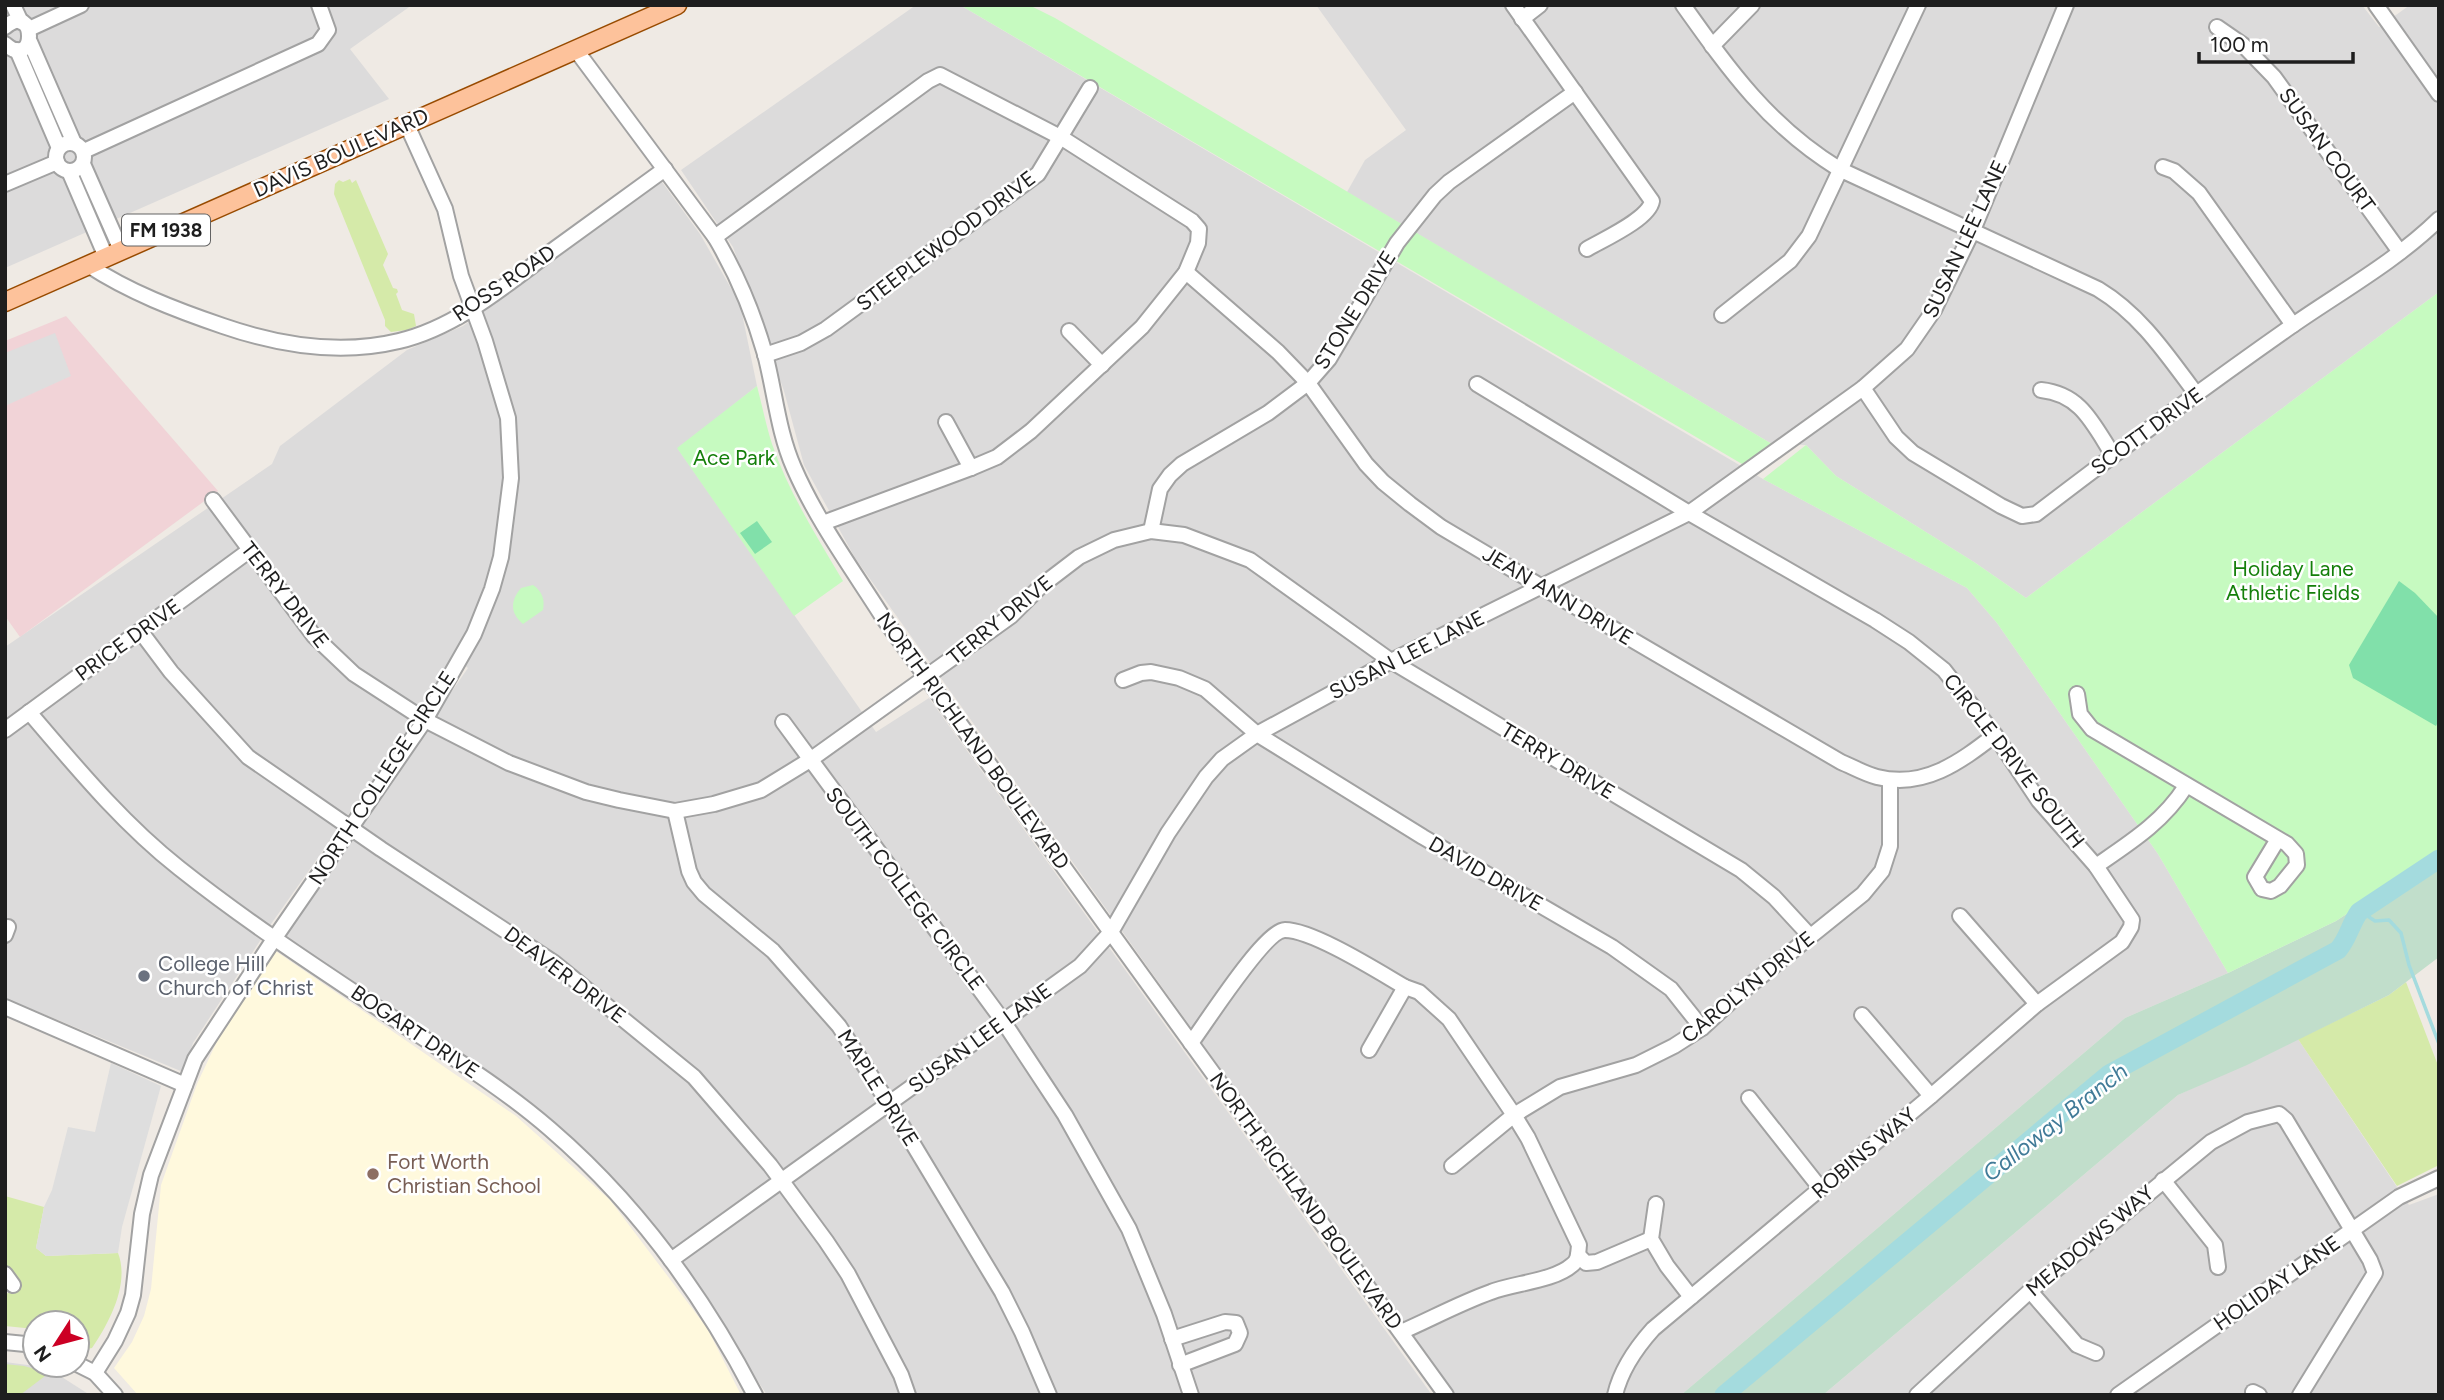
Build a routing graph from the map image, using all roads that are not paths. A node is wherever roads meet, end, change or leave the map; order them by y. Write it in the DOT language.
graph roads {
  1 [pos="13,5"];
  2 [pos="81,5"];
  3 [pos="318,5"];
  4 [pos="1513,5"];
  5 [pos="1540,5"];
  6 [pos="1683,5"];
  7 [pos="1752,5"];
  8 [pos="1918,5"];
  9 [pos="2066,5"];
  10 [pos="2382,7"];
  11 [pos="656,9"];
  12 [pos="1522,19"];
  13 [pos="2217,27"];
  14 [pos="16,28"];
  15 [pos="1712,46"];
  16 [pos="11,47"];
  17 [pos="576,50"];
  18 [pos="1090,88"];
  19 [pos="1574,92"];
  20 [pos="2439,94"];
  21 [pos="407,125"];
  22 [pos="1062,138"];
  23 [pos="80,152"];
  24 [pos="62,160"];
  25 [pos="2163,167"];
  26 [pos="665,169"];
  27 [pos="1839,169"];
  28 [pos="5,184"];
  29 [pos="2439,219"];
  30 [pos="1973,230"];
  31 [pos="715,237"];
  32 [pos="1587,249"];
  33 [pos="2400,252"];
  34 [pos="114,253"];
  35 [pos="88,265"];
  36 [pos="1186,272"];
  37 [pos="5,302"];
  38 [pos="474,307"];
  39 [pos="1722,315"];
  40 [pos="2292,326"];
  41 [pos="1069,331"];
  42 [pos="765,355"];
  43 [pos="1102,365"];
  44 [pos="1308,383"];
  45 [pos="1477,384"];
  46 [pos="1863,388"];
  47 [pos="2041,390"];
  48 [pos="2197,395"];
  49 [pos="946,422"];
  50 [pos="2113,455"];
  51 [pos="971,468"];
  52 [pos="213,500"];
  53 [pos="1689,513"];
  54 [pos="823,523"];
  55 [pos="1152,531"];
  56 [pos="250,550"];
  57 [pos="1542,587"];
  58 [pos="141,632"];
  59 [pos="1391,661"];
  60 [pos="928,677"];
  61 [pos="1123,680"];
  62 [pos="2077,694"];
  63 [pos="29,712"];
  64 [pos="425,720"];
  65 [pos="783,722"];
  66 [pos="5,730"];
  67 [pos="1257,734"];
  68 [pos="1995,734"];
  69 [pos="810,760"];
  70 [pos="1890,780"];
  71 [pos="2186,786"];
  72 [pos="675,811"];
  73 [pos="351,827"];
  74 [pos="2278,839"];
  75 [pos="2096,866"];
  76 [pos="1960,916"];
  77 [pos="2131,927"];
  78 [pos="1111,932"];
  79 [pos="1810,936"];
  80 [pos="274,939"];
  81 [pos="1405,987"];
  82 [pos="2037,1004"];
  83 [pos="5,1007"];
  84 [pos="1862,1014"];
  85 [pos="1003,1021"];
  86 [pos="1702,1028"];
  87 [pos="1191,1043"];
  88 [pos="1369,1050"];
  89 [pos="185,1085"];
  90 [pos="1931,1096"];
  91 [pos="1749,1098"];
  92 [pos="889,1104"];
  93 [pos="1514,1115"];
  94 [pos="1452,1166"];
  95 [pos="2439,1178"];
  96 [pos="781,1180"];
  97 [pos="2163,1180"];
  98 [pos="1821,1189"];
  99 [pos="1657,1204"];
  100 [pos="2352,1231"];
  101 [pos="1651,1239"];
  102 [pos="1578,1255"];
  103 [pos="671,1260"];
  104 [pos="2218,1267"];
  105 [pos="2030,1291"];
  106 [pos="1691,1297"];
  107 [pos="1401,1332"];
  108 [pos="1172,1339"];
  109 [pos="2096,1353"];
  110 [pos="1180,1365"];
  111 [pos="91,1371"];
  112 [pos="95,1373"];
  113 [pos="1924,1393"];
  114 [pos="115,1395"];
  115 [pos="755,1395"];
  116 [pos="908,1395"];
  117 [pos="1049,1395"];
  118 [pos="1191,1395"];
  119 [pos="1446,1395"];
  120 [pos="1615,1395"];
  121 [pos="2118,1395"];
  122 [pos="2300,1395"];
  1 -- 14 [label="street"];
  2 -- 14 [label="street"];
  3 -- 23 [label="street"];
  4 -- 12 [label="street"];
  5 -- 12 [label="street"];
  6 -- 15 [label="street"];
  7 -- 15 [label="street"];
  8 -- 27 [label="street"];
  9 -- 30 [label="street, SUSAN LEE LANE"];
  10 -- 20 [label="street"];
  11 -- 17 [label="main road, DAVIS BOULEVARD / FM 1938"];
  12 -- 19 [label="street"];
  13 -- 33 [label="street, SUSAN COURT"];
  14 -- 16 [label="street"];
  14 -- 23 [label="street"];
  15 -- 27 [label="street"];
  16 -- 24 [label="street"];
  17 -- 21 [label="main road, DAVIS BOULEVARD / FM 1938"];
  17 -- 26 [label="street, NORTH RICHLAND BOULEVARD"];
  18 -- 22 [label="street, STEEPLEWOOD DRIVE"];
  19 -- 32 [label="street"];
  19 -- 44 [label="street, STONE DRIVE"];
  21 -- 34 [label="main road, DAVIS BOULEVARD / FM 1938"];
  21 -- 38 [label="street, NORTH COLLEGE CIRCLE"];
  22 -- 31 [label="street"];
  22 -- 36 [label="street"];
  22 -- 42 [label="street, STEEPLEWOOD DRIVE"];
  23 -- 24 [label="street"];
  23 -- 24 [label="street"];
  23 -- 34 [label="street"];
  24 -- 28 [label="street"];
  24 -- 34 [label="street"];
  25 -- 40 [label="street"];
  26 -- 31 [label="street, NORTH RICHLAND BOULEVARD"];
  26 -- 38 [label="street, ROSS ROAD"];
  27 -- 30 [label="street"];
  27 -- 39 [label="street"];
  29 -- 33 [label="street, SCOTT DRIVE"];
  30 -- 46 [label="street, SUSAN LEE LANE"];
  30 -- 48 [label="street"];
  31 -- 42 [label="street, NORTH RICHLAND BOULEVARD"];
  33 -- 40 [label="street, SCOTT DRIVE"];
  34 -- 35 [label="main road, DAVIS BOULEVARD / FM 1938"];
  35 -- 37 [label="main road, DAVIS BOULEVARD / FM 1938"];
  35 -- 38 [label="street, ROSS ROAD"];
  36 -- 43 [label="street"];
  36 -- 44 [label="street, JEAN ANN DRIVE"];
  38 -- 64 [label="street, NORTH COLLEGE CIRCLE"];
  40 -- 48 [label="street, SCOTT DRIVE"];
  41 -- 43 [label="street"];
  42 -- 54 [label="street, NORTH RICHLAND BOULEVARD"];
  43 -- 51 [label="street"];
  44 -- 55 [label="street, STONE DRIVE"];
  44 -- 57 [label="street, JEAN ANN DRIVE"];
  45 -- 53 [label="street, CIRCLE DRIVE SOUTH"];
  46 -- 50 [label="street, SCOTT DRIVE"];
  46 -- 53 [label="street, SUSAN LEE LANE"];
  47 -- 50 [label="street"];
  48 -- 50 [label="street, SCOTT DRIVE"];
  49 -- 51 [label="street"];
  51 -- 54 [label="street"];
  52 -- 56 [label="street, TERRY DRIVE"];
  53 -- 57 [label="street, SUSAN LEE LANE"];
  53 -- 68 [label="street, CIRCLE DRIVE SOUTH"];
  54 -- 60 [label="street, NORTH RICHLAND BOULEVARD"];
  55 -- 59 [label="street, TERRY DRIVE"];
  55 -- 60 [label="street, TERRY DRIVE"];
  56 -- 58 [label="street, PRICE DRIVE"];
  56 -- 64 [label="street, TERRY DRIVE"];
  57 -- 59 [label="street, SUSAN LEE LANE"];
  57 -- 70 [label="street, JEAN ANN DRIVE"];
  58 -- 63 [label="street, PRICE DRIVE"];
  58 -- 73 [label="street, DEAVER DRIVE"];
  59 -- 67 [label="street, SUSAN LEE LANE"];
  59 -- 79 [label="street, TERRY DRIVE"];
  60 -- 69 [label="street, TERRY DRIVE"];
  60 -- 78 [label="street, NORTH RICHLAND BOULEVARD"];
  61 -- 67 [label="street, DAVID DRIVE"];
  62 -- 71 [label="street"];
  63 -- 66 [label="street, PRICE DRIVE"];
  63 -- 80 [label="street, BOGART DRIVE"];
  64 -- 72 [label="street, TERRY DRIVE"];
  64 -- 73 [label="street, NORTH COLLEGE CIRCLE"];
  65 -- 69 [label="street, SOUTH COLLEGE CIRCLE"];
  67 -- 78 [label="street, SUSAN LEE LANE"];
  67 -- 86 [label="street, DAVID DRIVE"];
  68 -- 70 [label="street, JEAN ANN DRIVE"];
  68 -- 75 [label="street, CIRCLE DRIVE SOUTH"];
  69 -- 72 [label="street, TERRY DRIVE"];
  69 -- 85 [label="street, SOUTH COLLEGE CIRCLE"];
  70 -- 79 [label="street, CAROLYN DRIVE"];
  71 -- 74 [label="street"];
  71 -- 75 [label="street"];
  72 -- 92 [label="street, MAPLE DRIVE"];
  73 -- 80 [label="street, NORTH COLLEGE CIRCLE"];
  73 -- 96 [label="street, DEAVER DRIVE"];
  75 -- 77 [label="street, CIRCLE DRIVE SOUTH"];
  76 -- 82 [label="street"];
  77 -- 82 [label="street, ROBINS WAY"];
  78 -- 85 [label="street, SUSAN LEE LANE"];
  78 -- 87 [label="street, NORTH RICHLAND BOULEVARD"];
  79 -- 86 [label="street, CAROLYN DRIVE"];
  80 -- 89 [label="street, NORTH COLLEGE CIRCLE"];
  80 -- 103 [label="street, BOGART DRIVE"];
  81 -- 87 [label="street"];
  81 -- 88 [label="street"];
  81 -- 93 [label="street"];
  82 -- 90 [label="street, ROBINS WAY"];
  83 -- 89 [label="street"];
  84 -- 90 [label="street"];
  85 -- 92 [label="street, SUSAN LEE LANE"];
  85 -- 108 [label="street, SOUTH COLLEGE CIRCLE"];
  86 -- 93 [label="street, CAROLYN DRIVE"];
  87 -- 107 [label="street, NORTH RICHLAND BOULEVARD"];
  89 -- 112 [label="street, NORTH COLLEGE CIRCLE"];
  90 -- 98 [label="street, ROBINS WAY"];
  91 -- 98 [label="street"];
  92 -- 96 [label="street, SUSAN LEE LANE"];
  92 -- 117 [label="street, MAPLE DRIVE"];
  93 -- 94 [label="street, CAROLYN DRIVE"];
  93 -- 102 [label="street"];
  95 -- 100 [label="street, HOLIDAY LANE"];
  96 -- 103 [label="street, SUSAN LEE LANE"];
  96 -- 116 [label="street, DEAVER DRIVE"];
  97 -- 100 [label="street, MEADOWS WAY"];
  97 -- 104 [label="street"];
  97 -- 105 [label="street, MEADOWS WAY"];
  98 -- 106 [label="street, ROBINS WAY"];
  99 -- 101 [label="street"];
  100 -- 121 [label="street, HOLIDAY LANE"];
  100 -- 122 [label="street"];
  101 -- 102 [label="street"];
  101 -- 106 [label="street"];
  102 -- 107 [label="street"];
  103 -- 115 [label="street, BOGART DRIVE"];
  105 -- 109 [label="street"];
  105 -- 113 [label="street, MEADOWS WAY"];
  106 -- 120 [label="street, ROBINS WAY"];
  107 -- 119 [label="street, NORTH RICHLAND BOULEVARD"];
  108 -- 110 [label="street, SOUTH COLLEGE CIRCLE"];
  108 -- 110 [label="street"];
  110 -- 118 [label="street, SOUTH COLLEGE CIRCLE"];
  111 -- 112 [label="street"];
  112 -- 114 [label="street"];
}
